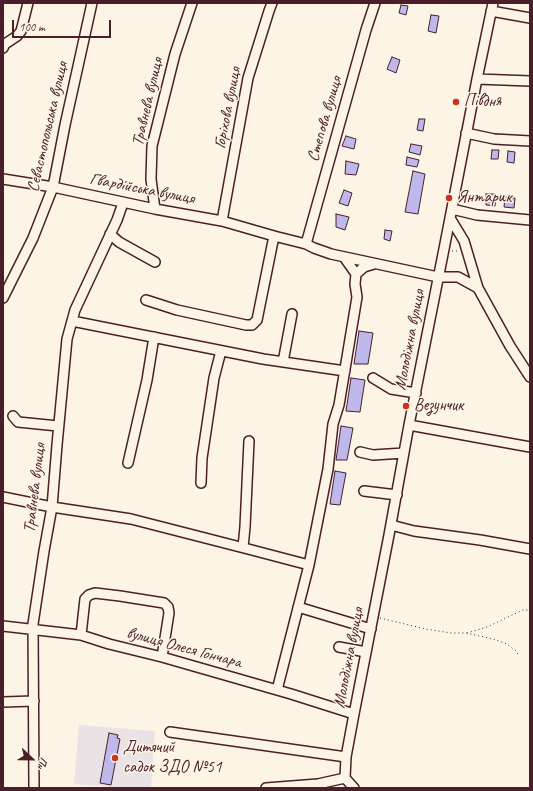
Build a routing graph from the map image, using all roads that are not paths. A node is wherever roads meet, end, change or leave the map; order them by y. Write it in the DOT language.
graph roads {
  1 [pos="28,3"];
  2 [pos="92,3"];
  3 [pos="192,3"];
  4 [pos="272,3"];
  5 [pos="375,3"];
  6 [pos="492,7"];
  7 [pos="530,18"];
  8 [pos="3,48"];
  9 [pos="477,79"];
  10 [pos="530,81"];
  11 [pos="466,133"];
  12 [pos="530,141"];
  13 [pos="3,179"];
  14 [pos="53,187"];
  15 [pos="123,202"];
  16 [pos="155,210"];
  17 [pos="451,213"];
  18 [pos="530,220"];
  19 [pos="222,222"];
  20 [pos="110,234"];
  21 [pos="274,236"];
  22 [pos="306,244"];
  23 [pos="344,257"];
  24 [pos="155,262"];
  25 [pos="375,264"];
  26 [pos="356,274"];
  27 [pos="438,277"];
  28 [pos="5,287"];
  29 [pos="478,288"];
  30 [pos="3,298"];
  31 [pos="146,300"];
  32 [pos="292,314"];
  33 [pos="72,321"];
  34 [pos="154,337"];
  35 [pos="221,351"];
  36 [pos="283,362"];
  37 [pos="345,371"];
  38 [pos="530,377"];
  39 [pos="373,378"];
  40 [pos="416,393"];
  41 [pos="13,416"];
  42 [pos="410,425"];
  43 [pos="58,426"];
  44 [pos="249,441"];
  45 [pos="530,447"];
  46 [pos="360,452"];
  47 [pos="404,453"];
  48 [pos="128,463"];
  49 [pos="201,482"];
  50 [pos="364,491"];
  51 [pos="397,494"];
  52 [pos="3,497"];
  53 [pos="52,507"];
  54 [pos="391,526"];
  55 [pos="243,547"];
  56 [pos="530,549"];
  57 [pos="309,566"];
  58 [pos="298,607"];
  59 [pos="3,626"];
  60 [pos="371,629"];
  61 [pos="33,630"];
  62 [pos="81,635"];
  63 [pos="339,647"];
  64 [pos="366,652"];
  65 [pos="162,657"];
  66 [pos="277,690"];
  67 [pos="3,702"];
  68 [pos="34,702"];
  69 [pos="354,714"];
  70 [pos="170,732"];
  71 [pos="346,758"];
  72 [pos="345,778"];
  73 [pos="292,787"];
  74 [pos="34,788"];
  75 [pos="266,788"];
  76 [pos="354,788"];
  1 -- 8 [label="street"];
  2 -- 14 [label="street, Севастопольська вулиця"];
  3 -- 16 [label="street, Травнева вулиця"];
  4 -- 19 [label="street, Горіхова вулиця"];
  5 -- 22 [label="street, Степова вулиця"];
  6 -- 7 [label="street"];
  6 -- 9 [label="street, Молодіжна вулиця"];
  9 -- 10 [label="street"];
  9 -- 11 [label="street, Молодіжна вулиця"];
  11 -- 12 [label="street"];
  11 -- 17 [label="street, Молодіжна вулиця"];
  13 -- 14 [label="street, Гвардійська вулиця"];
  14 -- 15 [label="street, Гвардійська вулиця"];
  14 -- 28 [label="street, Севастопольська вулиця"];
  15 -- 16 [label="street, Гвардійська вулиця"];
  15 -- 20 [label="street, Травнева вулиця"];
  16 -- 19 [label="street, Гвардійська вулиця"];
  17 -- 18 [label="street"];
  17 -- 27 [label="street, Молодіжна вулиця"];
  17 -- 29 [label="street"];
  19 -- 21 [label="street, Гвардійська вулиця"];
  20 -- 24 [label="street"];
  20 -- 33 [label="street, Травнева вулиця"];
  21 -- 22 [label="street, Гвардійська вулиця"];
  21 -- 31 [label="street"];
  22 -- 23 [label="street, Гвардійська вулиця"];
  23 -- 25 [label="street, Гвардійська вулиця"];
  23 -- 26 [label="street"];
  25 -- 26 [label="street"];
  25 -- 27 [label="street, Гвардійська вулиця"];
  26 -- 37 [label="street"];
  27 -- 29 [label="street, Гвардійська вулиця"];
  27 -- 40 [label="street, Молодіжна вулиця"];
  28 -- 30 [label="street, Севастопольська вулиця"];
  29 -- 38 [label="street"];
  32 -- 36 [label="street"];
  33 -- 34 [label="street"];
  33 -- 43 [label="street, Травнева вулиця"];
  34 -- 35 [label="street"];
  34 -- 48 [label="street"];
  35 -- 36 [label="street"];
  35 -- 49 [label="street"];
  36 -- 37 [label="street"];
  37 -- 57 [label="street"];
  39 -- 40 [label="street"];
  40 -- 42 [label="street, Молодіжна вулиця"];
  41 -- 43 [label="street"];
  42 -- 45 [label="street"];
  42 -- 47 [label="street, Молодіжна вулиця"];
  43 -- 53 [label="street, Травнева вулиця"];
  44 -- 55 [label="street"];
  46 -- 47 [label="street"];
  47 -- 51 [label="street, Молодіжна вулиця"];
  50 -- 51 [label="street"];
  51 -- 54 [label="street, Молодіжна вулиця"];
  52 -- 53 [label="street"];
  53 -- 55 [label="street"];
  53 -- 61 [label="street, Травнева вулиця"];
  54 -- 56 [label="street"];
  54 -- 60 [label="street, Молодіжна вулиця"];
  55 -- 57 [label="street"];
  57 -- 58 [label="street"];
  58 -- 60 [label="street"];
  58 -- 66 [label="street"];
  59 -- 61 [label="street, вулиця Олеся Гончара"];
  60 -- 64 [label="street, Молодіжна вулиця"];
  61 -- 62 [label="street, вулиця Олеся Гончара"];
  61 -- 68 [label="street, Травнева вулиця"];
  62 -- 65 [label="street, вулиця Олеся Гончара"];
  62 -- 65 [label="street"];
  63 -- 64 [label="street"];
  64 -- 69 [label="street, Молодіжна вулиця"];
  65 -- 66 [label="street, вулиця Олеся Гончара"];
  66 -- 69 [label="street, вулиця Олеся Гончара"];
  67 -- 68 [label="street"];
  68 -- 74 [label="street, Травнева вулиця"];
  69 -- 71 [label="street, Молодіжна вулиця"];
  70 -- 71 [label="street"];
  71 -- 72 [label="street, Молодіжна вулиця"];
  72 -- 73 [label="street"];
  72 -- 76 [label="street"];
  73 -- 75 [label="street"];
}
